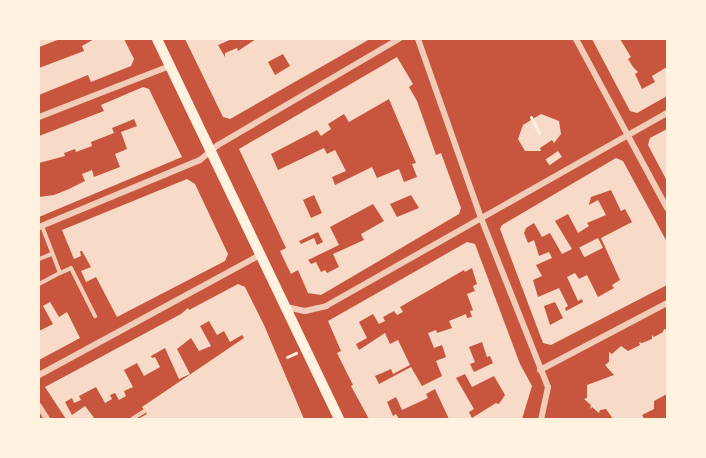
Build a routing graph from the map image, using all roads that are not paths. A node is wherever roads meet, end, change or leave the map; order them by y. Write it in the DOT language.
graph roads {
  1 [pos="157,39"];
  2 [pos="399,39"];
  3 [pos="418,39"];
  4 [pos="576,39"];
  5 [pos="170,66"];
  6 [pos="667,113"];
  7 [pos="39,117"];
  8 [pos="626,136"];
  9 [pos="210,152"];
  10 [pos="667,208"];
  11 [pos="481,218"];
  12 [pos="40,227"];
  13 [pos="52,254"];
  14 [pos="260,255"];
  15 [pos="39,259"];
  16 [pos="60,273"];
  17 [pos="39,284"];
  18 [pos="667,303"];
  19 [pos="286,307"];
  20 [pos="95,316"];
  21 [pos="540,370"];
  22 [pos="39,375"];
  23 [pos="39,406"];
  24 [pos="145,411"];
  25 [pos="47,419"];
  26 [pos="132,419"];
  27 [pos="339,419"];
  28 [pos="541,419"];
  1 -- 5 [label="main road"];
  2 -- 9 [label="street"];
  3 -- 11 [label="street"];
  4 -- 8 [label="street"];
  5 -- 7 [label="street"];
  5 -- 9 [label="main road"];
  6 -- 8 [label="street"];
  8 -- 10 [label="street"];
  8 -- 11 [label="street"];
  9 -- 12 [label="street"];
  9 -- 14 [label="main road"];
  11 -- 19 [label="street"];
  11 -- 21 [label="street"];
  12 -- 13 [label="lane"];
  13 -- 15 [label="lane"];
  13 -- 16 [label="lane"];
  14 -- 19 [label="main road"];
  14 -- 22 [label="street"];
  16 -- 17 [label="lane"];
  16 -- 20 [label="lane"];
  18 -- 21 [label="street"];
  19 -- 27 [label="main road"];
  21 -- 28 [label="street"];
  23 -- 25 [label="street"];
  24 -- 26 [label="lane"];
}
